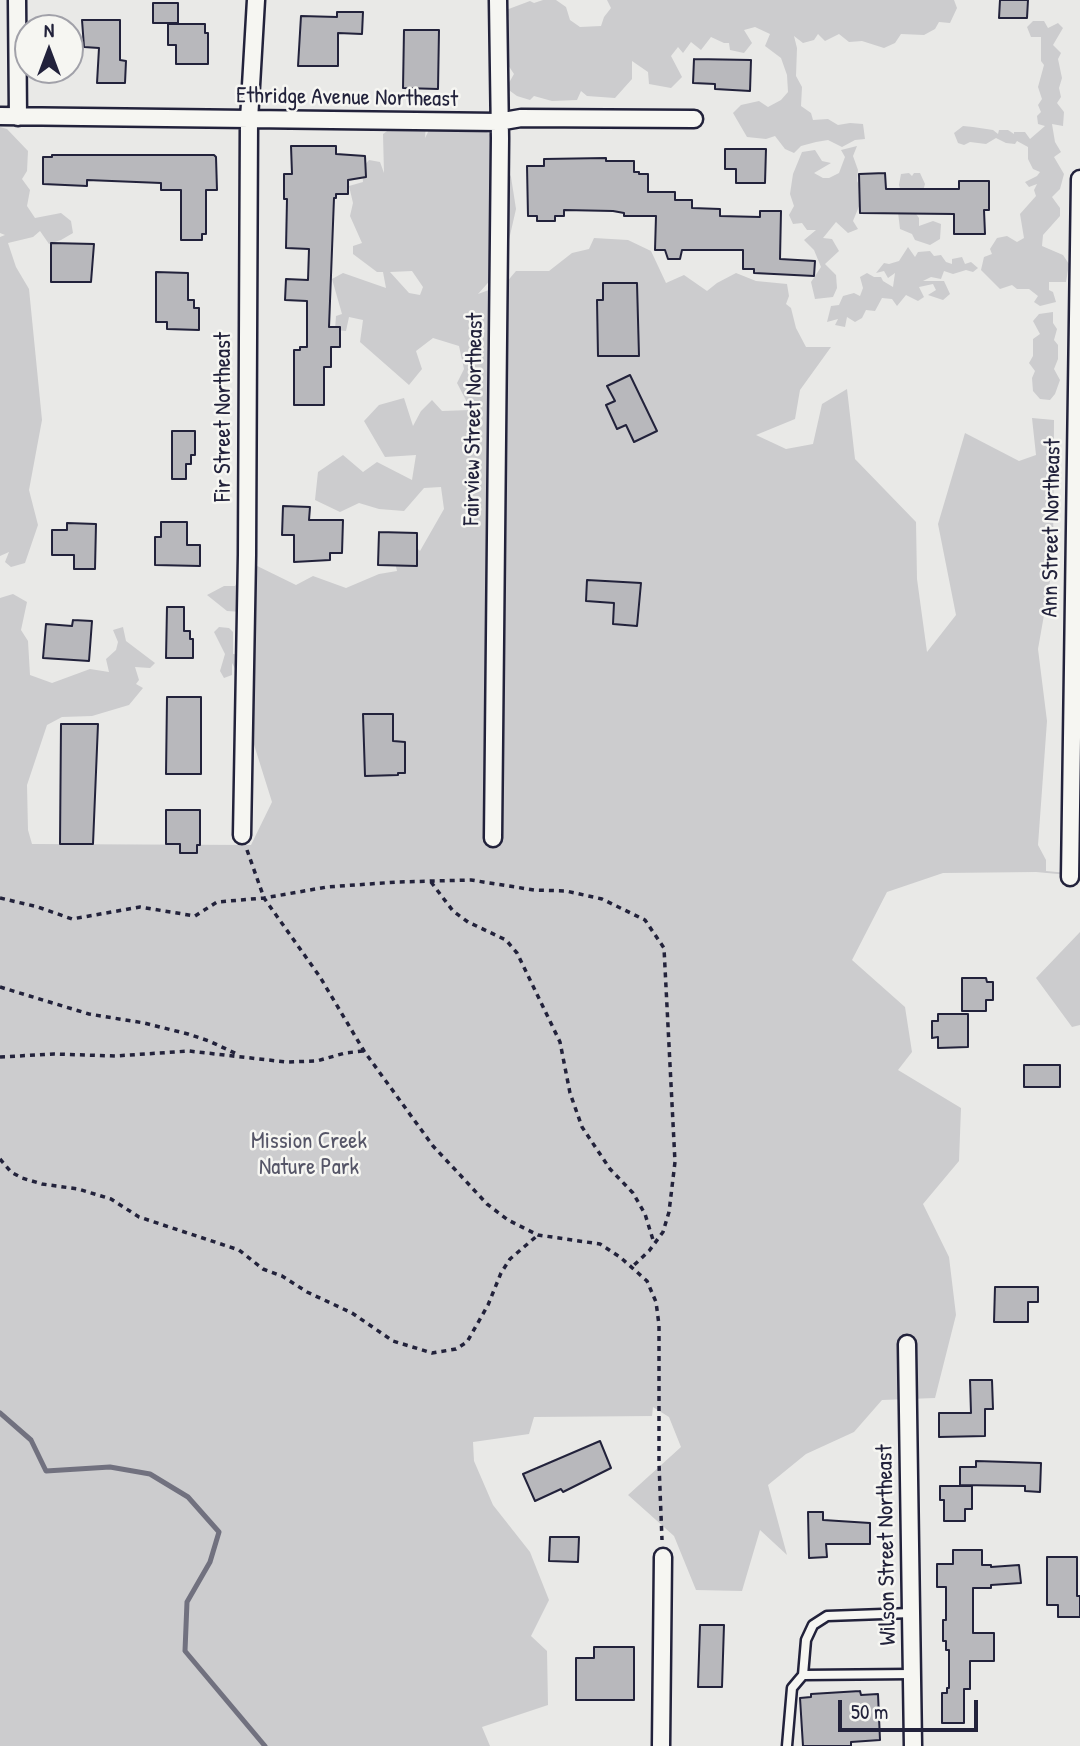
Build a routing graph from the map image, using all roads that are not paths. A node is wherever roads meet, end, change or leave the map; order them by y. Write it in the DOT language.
graph roads {
  1 [pos="17,0"];
  2 [pos="256,0"];
  3 [pos="498,0"];
  4 [pos="0,116"];
  5 [pos="18,117"];
  6 [pos="694,119"];
  7 [pos="249,120"];
  8 [pos="498,122"];
  9 [pos="1080,179"];
  10 [pos="242,835"];
  11 [pos="493,838"];
  12 [pos="1070,877"];
  13 [pos="907,1344"];
  14 [pos="663,1557"];
  15 [pos="911,1613"];
  16 [pos="912,1674"];
  17 [pos="803,1675"];
  18 [pos="661,1746"];
  19 [pos="787,1746"];
  20 [pos="913,1746"];
  1 -- 5 [label="street"];
  2 -- 7 [label="street, Fir Street Northeast"];
  3 -- 8 [label="street, Fairview Street Northeast"];
  4 -- 5 [label="street, Ethridge Avenue Northeast"];
  5 -- 7 [label="street, Ethridge Avenue Northeast"];
  6 -- 8 [label="street, Ethridge Avenue Northeast"];
  7 -- 8 [label="street, Ethridge Avenue Northeast"];
  7 -- 10 [label="street, Fir Street Northeast"];
  8 -- 11 [label="street, Fairview Street Northeast"];
  9 -- 12 [label="street, Ann Street Northeast"];
  13 -- 15 [label="street, Wilson Street Northeast"];
  14 -- 18 [label="street"];
  15 -- 16 [label="street, Wilson Street Northeast"];
  15 -- 17 [label="lane"];
  16 -- 17 [label="lane"];
  16 -- 20 [label="street, Wilson Street Northeast"];
  17 -- 19 [label="lane"];
}
